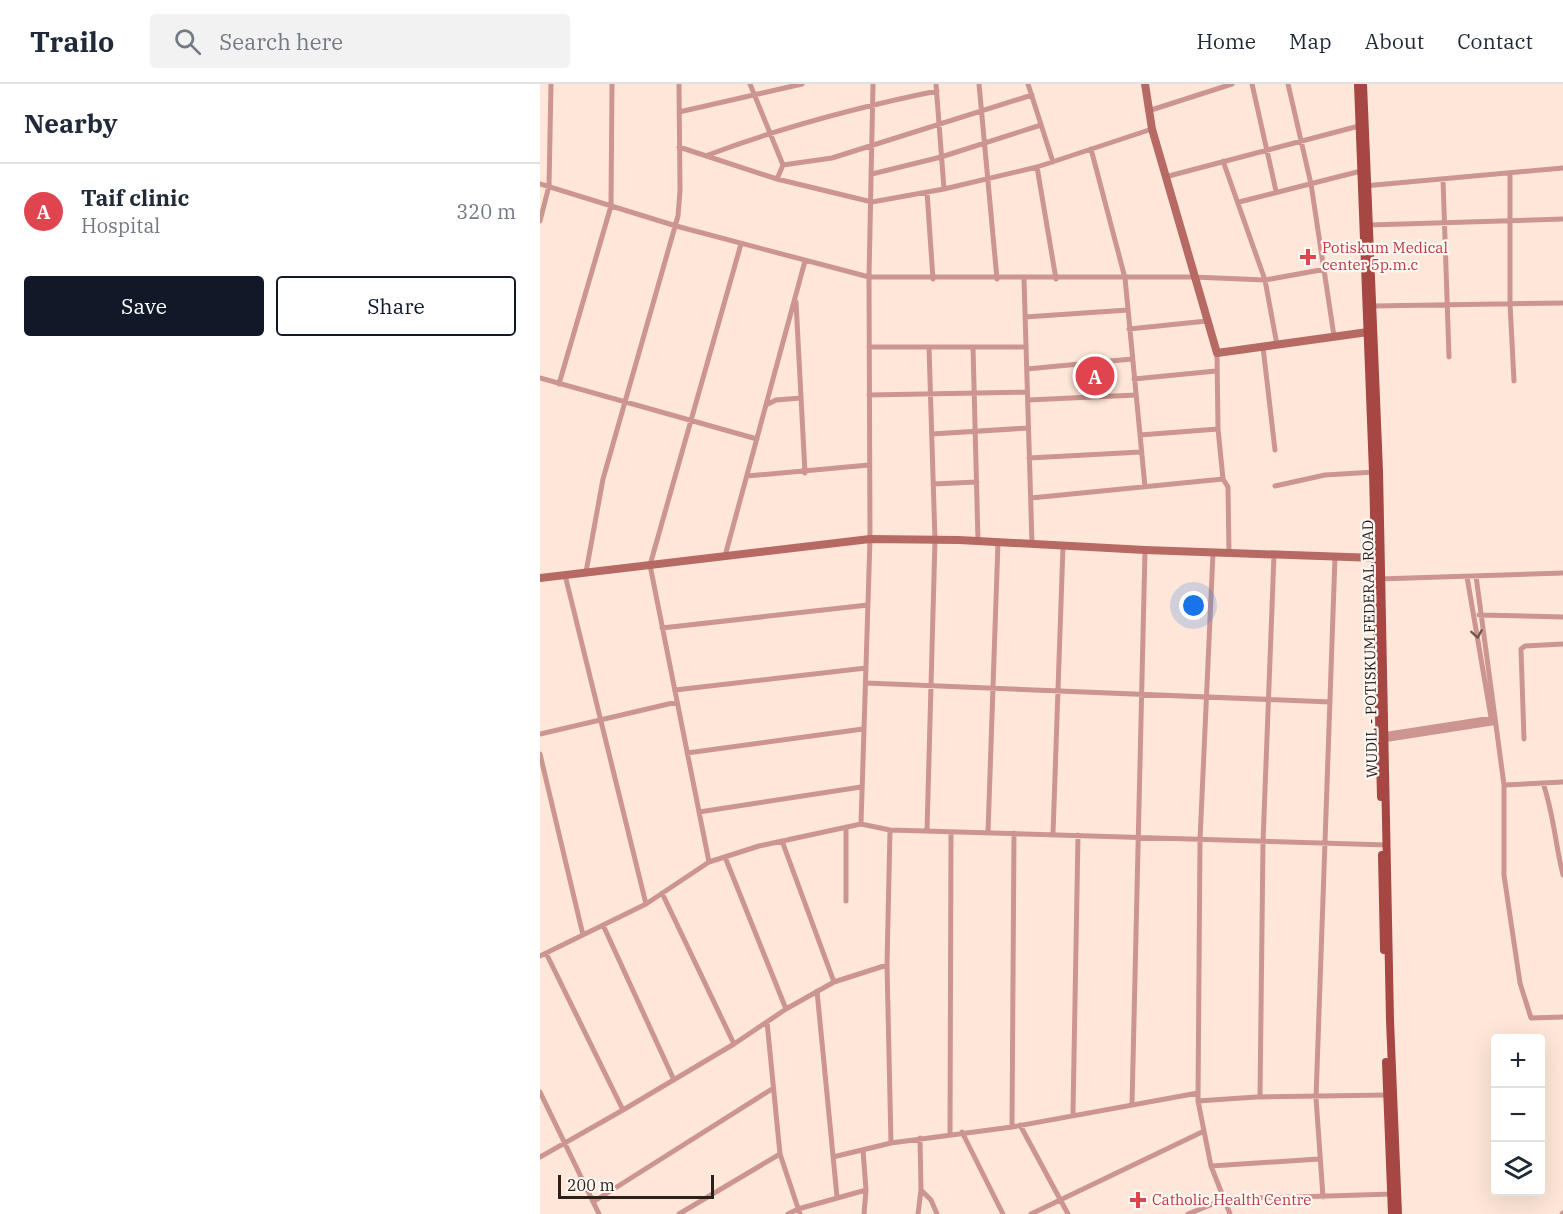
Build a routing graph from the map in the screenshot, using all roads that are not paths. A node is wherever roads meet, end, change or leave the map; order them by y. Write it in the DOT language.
graph roads {
  1 [pos="550,84"];
  2 [pos="612,84"];
  3 [pos="679,84"];
  4 [pos="750,84"];
  5 [pos="802,84"];
  6 [pos="873,84"];
  7 [pos="936,84"];
  8 [pos="979,84"];
  9 [pos="1028,84"];
  10 [pos="1145,84"];
  11 [pos="1232,84"];
  12 [pos="1252,84"];
  13 [pos="1288,84"];
  14 [pos="1358,84"];
  15 [pos="1363,84"];
  16 [pos="937,91"];
  17 [pos="754,93"];
  18 [pos="1032,95"];
  19 [pos="873,104"];
  20 [pos="982,110"];
  21 [pos="1148,111"];
  22 [pos="679,112"];
  23 [pos="939,124"];
  24 [pos="1041,125"];
  25 [pos="1359,126"];
  26 [pos="1152,129"];
  27 [pos="770,132"];
  28 [pos="1302,140"];
  29 [pos="985,144"];
  30 [pos="873,145"];
  31 [pos="680,147"];
  32 [pos="1091,149"];
  33 [pos="1267,149"];
  34 [pos="708,155"];
  35 [pos="941,157"];
  36 [pos="1223,161"];
  37 [pos="1053,162"];
  38 [pos="783,165"];
  39 [pos="1037,167"];
  40 [pos="1563,168"];
  41 [pos="1361,171"];
  42 [pos="1510,173"];
  43 [pos="872,174"];
  44 [pos="1165,177"];
  45 [pos="777,179"];
  46 [pos="1443,179"];
  47 [pos="989,180"];
  48 [pos="540,183"];
  49 [pos="1311,184"];
  50 [pos="549,186"];
  51 [pos="1365,186"];
  52 [pos="944,189"];
  53 [pos="1276,191"];
  54 [pos="927,192"];
  55 [pos="872,202"];
  56 [pos="1239,202"];
  57 [pos="611,206"];
  58 [pos="1563,219"];
  59 [pos="1509,220"];
  60 [pos="540,221"];
  61 [pos="1443,222"];
  62 [pos="1369,225"];
  63 [pos="676,226"];
  64 [pos="741,244"];
  65 [pos="805,261"];
  66 [pos="1365,262"];
  67 [pos="1323,271"];
  68 [pos="869,277"];
  69 [pos="1125,278"];
  70 [pos="1193,278"];
  71 [pos="933,279"];
  72 [pos="997,279"];
  73 [pos="1024,279"];
  74 [pos="1056,279"];
  75 [pos="1264,280"];
  76 [pos="796,294"];
  77 [pos="1563,303"];
  78 [pos="1510,304"];
  79 [pos="1448,305"];
  80 [pos="1373,306"];
  81 [pos="1128,310"];
  82 [pos="1025,317"];
  83 [pos="1207,321"];
  84 [pos="1130,329"];
  85 [pos="1368,332"];
  86 [pos="1334,336"];
  87 [pos="1277,345"];
  88 [pos="869,347"];
  89 [pos="929,347"];
  90 [pos="973,347"];
  91 [pos="1026,347"];
  92 [pos="1263,347"];
  93 [pos="1217,353"];
  94 [pos="1449,357"];
  95 [pos="1132,359"];
  96 [pos="1027,369"];
  97 [pos="1215,371"];
  98 [pos="540,378"];
  99 [pos="1134,379"];
  100 [pos="1514,381"];
  101 [pos="559,384"];
  102 [pos="1028,392"];
  103 [pos="931,393"];
  104 [pos="976,393"];
  105 [pos="1136,394"];
  106 [pos="869,395"];
  107 [pos="801,398"];
  108 [pos="1028,400"];
  109 [pos="626,402"];
  110 [pos="767,404"];
  111 [pos="691,420"];
  112 [pos="1029,428"];
  113 [pos="1218,429"];
  114 [pos="976,432"];
  115 [pos="932,434"];
  116 [pos="1140,435"];
  117 [pos="757,439"];
  118 [pos="1275,450"];
  119 [pos="1141,452"];
  120 [pos="1029,458"];
  121 [pos="869,465"];
  122 [pos="1376,471"];
  123 [pos="805,473"];
  124 [pos="747,476"];
  125 [pos="1223,479"];
  126 [pos="977,482"];
  127 [pos="933,484"];
  128 [pos="1275,486"];
  129 [pos="1145,487"];
  130 [pos="1031,498"];
  131 [pos="870,539"];
  132 [pos="935,540"];
  133 [pos="978,541"];
  134 [pos="998,542"];
  135 [pos="1032,544"];
  136 [pos="1063,546"];
  137 [pos="1145,550"];
  138 [pos="1213,553"];
  139 [pos="1228,553"];
  140 [pos="1274,555"];
  141 [pos="725,556"];
  142 [pos="1335,557"];
  143 [pos="1376,558"];
  144 [pos="650,565"];
  145 [pos="586,572"];
  146 [pos="1563,573"];
  147 [pos="565,575"];
  148 [pos="1476,576"];
  149 [pos="1467,577"];
  150 [pos="540,578"];
  151 [pos="1379,579"];
  152 [pos="868,605"];
  153 [pos="1482,615"];
  154 [pos="1474,616"];
  155 [pos="1563,617"];
  156 [pos="662,628"];
  157 [pos="1563,644"];
  158 [pos="866,668"];
  159 [pos="866,683"];
  160 [pos="931,686"];
  161 [pos="993,689"];
  162 [pos="675,690"];
  163 [pos="1058,690"];
  164 [pos="1142,694"];
  165 [pos="1206,697"];
  166 [pos="1269,700"];
  167 [pos="677,702"];
  168 [pos="1330,702"];
  169 [pos="600,720"];
  170 [pos="1494,721"];
  171 [pos="863,729"];
  172 [pos="540,734"];
  173 [pos="1383,737"];
  174 [pos="1524,739"];
  175 [pos="687,753"];
  176 [pos="540,754"];
  177 [pos="1563,782"];
  178 [pos="1543,783"];
  179 [pos="1504,785"];
  180 [pos="861,787"];
  181 [pos="699,812"];
  182 [pos="861,824"];
  183 [pos="846,827"];
  184 [pos="890,830"];
  185 [pos="927,831"];
  186 [pos="951,832"];
  187 [pos="988,832"];
  188 [pos="1014,833"];
  189 [pos="1053,834"];
  190 [pos="1078,835"];
  191 [pos="1139,837"];
  192 [pos="1200,840"];
  193 [pos="782,841"];
  194 [pos="1263,842"];
  195 [pos="1326,844"];
  196 [pos="1384,845"];
  197 [pos="725,857"];
  198 [pos="709,862"];
  199 [pos="1563,875"];
  200 [pos="662,893"];
  201 [pos="846,902"];
  202 [pos="646,904"];
  203 [pos="603,925"];
  204 [pos="583,935"];
  205 [pos="543,955"];
  206 [pos="887,964"];
  207 [pos="834,982"];
  208 [pos="817,991"];
  209 [pos="786,1009"];
  210 [pos="1563,1017"];
  211 [pos="767,1022"];
  212 [pos="734,1044"];
  213 [pos="674,1080"];
  214 [pos="772,1089"];
  215 [pos="1389,1089"];
  216 [pos="540,1092"];
  217 [pos="1198,1093"];
  218 [pos="1260,1097"];
  219 [pos="1317,1098"];
  220 [pos="1198,1101"];
  221 [pos="1132,1105"];
  222 [pos="623,1110"];
  223 [pos="1073,1113"];
  224 [pos="1020,1125"];
  225 [pos="1012,1127"];
  226 [pos="962,1132"];
  227 [pos="1202,1132"];
  228 [pos="950,1134"];
  229 [pos="920,1138"];
  230 [pos="564,1143"];
  231 [pos="891,1143"];
  232 [pos="863,1150"];
  233 [pos="780,1154"];
  234 [pos="540,1156"];
  235 [pos="833,1157"];
  236 [pos="1319,1159"];
  237 [pos="1211,1166"];
  238 [pos="866,1190"];
  239 [pos="921,1190"];
  240 [pos="1395,1194"];
  241 [pos="837,1197"];
  242 [pos="1323,1197"];
  243 [pos="1061,1199"];
  244 [pos="1225,1199"];
  245 [pos="593,1202"];
  246 [pos="799,1211"];
  247 [pos="599,1214"];
  248 [pos="679,1214"];
  249 [pos="788,1214"];
  250 [pos="864,1214"];
  251 [pos="918,1214"];
  252 [pos="937,1214"];
  253 [pos="1003,1214"];
  254 [pos="1031,1214"];
  255 [pos="1068,1214"];
  256 [pos="1188,1214"];
  257 [pos="1230,1214"];
  258 [pos="1392,1214"];
  259 [pos="1398,1214"];
  1 -- 50 [label="street"];
  2 -- 57 [label="street"];
  3 -- 22 [label="street"];
  4 -- 17 [label="street"];
  5 -- 17 [label="street"];
  6 -- 19 [label="street"];
  7 -- 16 [label="street"];
  8 -- 20 [label="street"];
  9 -- 18 [label="street"];
  10 -- 21 [label="street"];
  11 -- 21 [label="street"];
  12 -- 33 [label="street"];
  13 -- 28 [label="street"];
  14 -- 25 [label="main road, WUDIL - POTISKUM FEDERAL ROAD"];
  15 -- 51 [label="main road, WUDIL - POTISKUM FEDERAL ROAD"];
  16 -- 19 [label="street"];
  16 -- 23 [label="street"];
  17 -- 22 [label="street"];
  17 -- 27 [label="street"];
  18 -- 20 [label="street"];
  18 -- 24 [label="street"];
  19 -- 27 [label="street"];
  19 -- 30 [label="street"];
  20 -- 23 [label="street"];
  20 -- 29 [label="street"];
  21 -- 26 [label="street"];
  22 -- 31 [label="street"];
  23 -- 30 [label="street"];
  23 -- 35 [label="street"];
  24 -- 29 [label="street"];
  24 -- 37 [label="street"];
  25 -- 28 [label="street"];
  25 -- 41 [label="main road, WUDIL - POTISKUM FEDERAL ROAD"];
  26 -- 32 [label="street"];
  26 -- 44 [label="street"];
  27 -- 34 [label="street"];
  27 -- 38 [label="street"];
  28 -- 33 [label="street"];
  28 -- 49 [label="street"];
  29 -- 35 [label="street"];
  29 -- 47 [label="street"];
  30 -- 38 [label="street"];
  30 -- 43 [label="street"];
  31 -- 34 [label="street"];
  31 -- 63 [label="street"];
  32 -- 37 [label="street"];
  32 -- 69 [label="street"];
  33 -- 36 [label="street"];
  33 -- 53 [label="street"];
  34 -- 45 [label="street"];
  35 -- 43 [label="street"];
  35 -- 52 [label="street"];
  36 -- 44 [label="street"];
  36 -- 56 [label="street"];
  37 -- 39 [label="street"];
  38 -- 45 [label="street"];
  39 -- 47 [label="street"];
  39 -- 74 [label="street"];
  40 -- 42 [label="street"];
  41 -- 49 [label="street"];
  41 -- 51 [label="main road, WUDIL - POTISKUM FEDERAL ROAD"];
  42 -- 46 [label="street"];
  42 -- 59 [label="street"];
  43 -- 55 [label="street"];
  44 -- 70 [label="street"];
  45 -- 55 [label="street"];
  46 -- 51 [label="street"];
  46 -- 61 [label="street"];
  47 -- 52 [label="street"];
  47 -- 72 [label="street"];
  48 -- 50 [label="street"];
  49 -- 53 [label="street"];
  49 -- 67 [label="street"];
  50 -- 57 [label="street"];
  50 -- 60 [label="street"];
  51 -- 62 [label="main road, WUDIL - POTISKUM FEDERAL ROAD"];
  51 -- 66 [label="main road, WUDIL - POTISKUM FEDERAL ROAD"];
  52 -- 54 [label="street"];
  53 -- 56 [label="street"];
  54 -- 55 [label="street"];
  54 -- 71 [label="street"];
  55 -- 68 [label="street"];
  56 -- 75 [label="street"];
  57 -- 63 [label="street"];
  57 -- 101 [label="street"];
  58 -- 59 [label="street"];
  59 -- 61 [label="street"];
  59 -- 78 [label="street"];
  61 -- 62 [label="street"];
  61 -- 79 [label="street"];
  62 -- 80 [label="main road, WUDIL - POTISKUM FEDERAL ROAD"];
  63 -- 64 [label="street"];
  63 -- 109 [label="street"];
  64 -- 65 [label="street"];
  64 -- 111 [label="street"];
  65 -- 68 [label="street"];
  65 -- 76 [label="street"];
  66 -- 67 [label="street"];
  66 -- 85 [label="main road, WUDIL - POTISKUM FEDERAL ROAD"];
  67 -- 75 [label="street"];
  67 -- 86 [label="street"];
  68 -- 71 [label="street"];
  68 -- 88 [label="street"];
  69 -- 70 [label="street"];
  69 -- 74 [label="street"];
  69 -- 81 [label="street"];
  70 -- 75 [label="street"];
  70 -- 83 [label="street"];
  71 -- 72 [label="street"];
  72 -- 73 [label="street"];
  73 -- 74 [label="street"];
  73 -- 82 [label="street"];
  75 -- 87 [label="street"];
  76 -- 107 [label="street"];
  76 -- 110 [label="street"];
  77 -- 78 [label="street"];
  78 -- 79 [label="street"];
  78 -- 100 [label="street"];
  79 -- 80 [label="street"];
  79 -- 94 [label="street"];
  80 -- 122 [label="main road, WUDIL - POTISKUM FEDERAL ROAD"];
  81 -- 82 [label="street"];
  81 -- 84 [label="street"];
  82 -- 91 [label="street"];
  83 -- 84 [label="street"];
  83 -- 93 [label="street"];
  84 -- 95 [label="street"];
  85 -- 86 [label="street"];
  85 -- 122 [label="main road, WUDIL - POTISKUM FEDERAL ROAD"];
  86 -- 87 [label="street"];
  87 -- 92 [label="street"];
  88 -- 89 [label="street"];
  88 -- 106 [label="street"];
  89 -- 90 [label="street"];
  89 -- 103 [label="street"];
  90 -- 91 [label="street"];
  90 -- 104 [label="street"];
  91 -- 96 [label="street"];
  92 -- 93 [label="street"];
  92 -- 118 [label="street"];
  93 -- 97 [label="street"];
  95 -- 96 [label="street"];
  95 -- 99 [label="street"];
  96 -- 102 [label="street"];
  97 -- 99 [label="street"];
  97 -- 113 [label="street"];
  98 -- 101 [label="street"];
  99 -- 105 [label="street"];
  101 -- 109 [label="street"];
  102 -- 104 [label="street"];
  102 -- 108 [label="street"];
  103 -- 104 [label="street"];
  103 -- 106 [label="street"];
  103 -- 115 [label="street"];
  104 -- 114 [label="street"];
  105 -- 108 [label="street"];
  105 -- 116 [label="street"];
  106 -- 121 [label="street"];
  107 -- 110 [label="street"];
  107 -- 123 [label="street"];
  108 -- 112 [label="street"];
  109 -- 111 [label="street"];
  109 -- 145 [label="street"];
  110 -- 117 [label="street"];
  111 -- 117 [label="street"];
  111 -- 144 [label="street"];
  112 -- 114 [label="street"];
  112 -- 120 [label="street"];
  113 -- 116 [label="street"];
  113 -- 125 [label="street"];
  114 -- 115 [label="street"];
  114 -- 126 [label="street"];
  115 -- 127 [label="street"];
  116 -- 119 [label="street"];
  117 -- 124 [label="street"];
  119 -- 120 [label="street"];
  119 -- 129 [label="street"];
  120 -- 130 [label="street"];
  121 -- 123 [label="street"];
  121 -- 131 [label="street"];
  122 -- 128 [label="street"];
  122 -- 143 [label="main road, WUDIL - POTISKUM FEDERAL ROAD"];
  122 -- 151 [label="main road, WUDIL - POTISKUM FEDERAL ROAD"];
  123 -- 124 [label="street"];
  124 -- 141 [label="street"];
  125 -- 129 [label="street"];
  125 -- 139 [label="street"];
  126 -- 127 [label="street"];
  126 -- 133 [label="street"];
  127 -- 132 [label="street"];
  129 -- 130 [label="street"];
  130 -- 135 [label="street"];
  131 -- 132 [label="street"];
  131 -- 141 [label="street"];
  131 -- 152 [label="street"];
  132 -- 133 [label="street"];
  132 -- 160 [label="street"];
  133 -- 134 [label="street"];
  134 -- 135 [label="street"];
  134 -- 161 [label="street"];
  135 -- 136 [label="street"];
  136 -- 137 [label="street"];
  136 -- 163 [label="street"];
  137 -- 138 [label="street"];
  137 -- 164 [label="street"];
  138 -- 139 [label="street"];
  138 -- 165 [label="street"];
  139 -- 140 [label="street"];
  140 -- 142 [label="street"];
  140 -- 166 [label="street"];
  141 -- 144 [label="street"];
  142 -- 143 [label="street"];
  142 -- 168 [label="street"];
  143 -- 151 [label="main road, WUDIL - POTISKUM FEDERAL ROAD"];
  144 -- 145 [label="street"];
  144 -- 156 [label="street"];
  145 -- 147 [label="street"];
  146 -- 148 [label="street"];
  147 -- 150 [label="street"];
  147 -- 169 [label="street"];
  148 -- 149 [label="street"];
  148 -- 153 [label="street"];
  149 -- 151 [label="street"];
  149 -- 154 [label="street"];
  151 -- 173 [label="main road, WUDIL - POTISKUM FEDERAL ROAD"];
  152 -- 156 [label="street"];
  152 -- 158 [label="street"];
  153 -- 154 [label="street"];
  153 -- 155 [label="street"];
  153 -- 170 [label="street"];
  154 -- 170 [label="street, one-way"];
  156 -- 162 [label="street"];
  157 -- 174 [label="street"];
  158 -- 159 [label="street"];
  158 -- 162 [label="street"];
  159 -- 160 [label="street"];
  159 -- 171 [label="street"];
  160 -- 161 [label="street"];
  160 -- 185 [label="street"];
  161 -- 163 [label="street"];
  161 -- 187 [label="street"];
  162 -- 167 [label="street"];
  163 -- 164 [label="street"];
  163 -- 189 [label="street"];
  164 -- 165 [label="street"];
  164 -- 191 [label="street"];
  165 -- 166 [label="street"];
  165 -- 192 [label="street"];
  166 -- 168 [label="street"];
  166 -- 194 [label="street"];
  167 -- 169 [label="street"];
  167 -- 175 [label="street"];
  168 -- 195 [label="street"];
  169 -- 172 [label="street"];
  169 -- 202 [label="street"];
  170 -- 173 [label="street"];
  170 -- 179 [label="street"];
  171 -- 175 [label="street"];
  171 -- 180 [label="street"];
  173 -- 196 [label="main road, WUDIL - POTISKUM FEDERAL ROAD"];
  175 -- 181 [label="street"];
  176 -- 204 [label="street"];
  177 -- 178 [label="street"];
  178 -- 179 [label="street"];
  178 -- 199 [label="street"];
  179 -- 210 [label="street"];
  180 -- 181 [label="street"];
  180 -- 182 [label="street"];
  181 -- 198 [label="street"];
  182 -- 183 [label="street"];
  182 -- 184 [label="street"];
  183 -- 193 [label="street"];
  183 -- 201 [label="street"];
  184 -- 185 [label="street"];
  184 -- 206 [label="street"];
  185 -- 186 [label="street"];
  186 -- 187 [label="street"];
  186 -- 228 [label="street"];
  187 -- 188 [label="street"];
  188 -- 189 [label="street"];
  188 -- 225 [label="street"];
  189 -- 190 [label="street"];
  190 -- 191 [label="street"];
  190 -- 223 [label="street"];
  191 -- 192 [label="street"];
  191 -- 221 [label="street"];
  192 -- 194 [label="street"];
  192 -- 217 [label="street"];
  193 -- 197 [label="street"];
  193 -- 207 [label="street"];
  194 -- 195 [label="street"];
  194 -- 218 [label="street"];
  195 -- 196 [label="street"];
  195 -- 219 [label="street"];
  196 -- 215 [label="main road, WUDIL - POTISKUM FEDERAL ROAD"];
  197 -- 198 [label="street"];
  197 -- 209 [label="street"];
  198 -- 200 [label="street"];
  200 -- 202 [label="street"];
  200 -- 212 [label="street"];
  202 -- 203 [label="street"];
  203 -- 204 [label="street"];
  203 -- 213 [label="street"];
  204 -- 205 [label="street"];
  205 -- 222 [label="street"];
  206 -- 207 [label="street"];
  206 -- 231 [label="street"];
  207 -- 208 [label="street"];
  208 -- 209 [label="street"];
  208 -- 235 [label="street"];
  209 -- 211 [label="street"];
  211 -- 212 [label="street"];
  211 -- 214 [label="street"];
  212 -- 213 [label="street"];
  213 -- 222 [label="street"];
  214 -- 233 [label="street"];
  214 -- 245 [label="street"];
  215 -- 219 [label="street"];
  215 -- 240 [label="main road, WUDIL - POTISKUM FEDERAL ROAD"];
  216 -- 230 [label="street"];
  217 -- 220 [label="street"];
  217 -- 221 [label="street"];
  218 -- 219 [label="street"];
  218 -- 220 [label="street"];
  219 -- 236 [label="street"];
  220 -- 227 [label="street"];
  221 -- 223 [label="street"];
  222 -- 230 [label="street"];
  223 -- 224 [label="street"];
  224 -- 225 [label="street"];
  224 -- 243 [label="street"];
  225 -- 226 [label="street"];
  226 -- 228 [label="street"];
  226 -- 253 [label="street"];
  227 -- 237 [label="street"];
  227 -- 243 [label="street"];
  228 -- 229 [label="street"];
  229 -- 231 [label="street"];
  229 -- 239 [label="street"];
  230 -- 234 [label="street"];
  230 -- 245 [label="street"];
  231 -- 232 [label="street"];
  232 -- 235 [label="street"];
  232 -- 238 [label="street"];
  233 -- 246 [label="street"];
  233 -- 248 [label="street"];
  235 -- 241 [label="street"];
  236 -- 237 [label="street"];
  236 -- 242 [label="street"];
  237 -- 244 [label="street"];
  238 -- 241 [label="street"];
  238 -- 250 [label="street"];
  239 -- 251 [label="street"];
  239 -- 252 [label="street"];
  240 -- 242 [label="street"];
  240 -- 258 [label="main road, WUDIL - POTISKUM FEDERAL ROAD"];
  240 -- 259 [label="main road, WUDIL - POTISKUM FEDERAL ROAD"];
  241 -- 246 [label="street"];
  242 -- 244 [label="street"];
  243 -- 254 [label="street"];
  243 -- 255 [label="street"];
  244 -- 256 [label="street"];
  244 -- 257 [label="street"];
  245 -- 247 [label="street"];
  246 -- 249 [label="street"];
}
